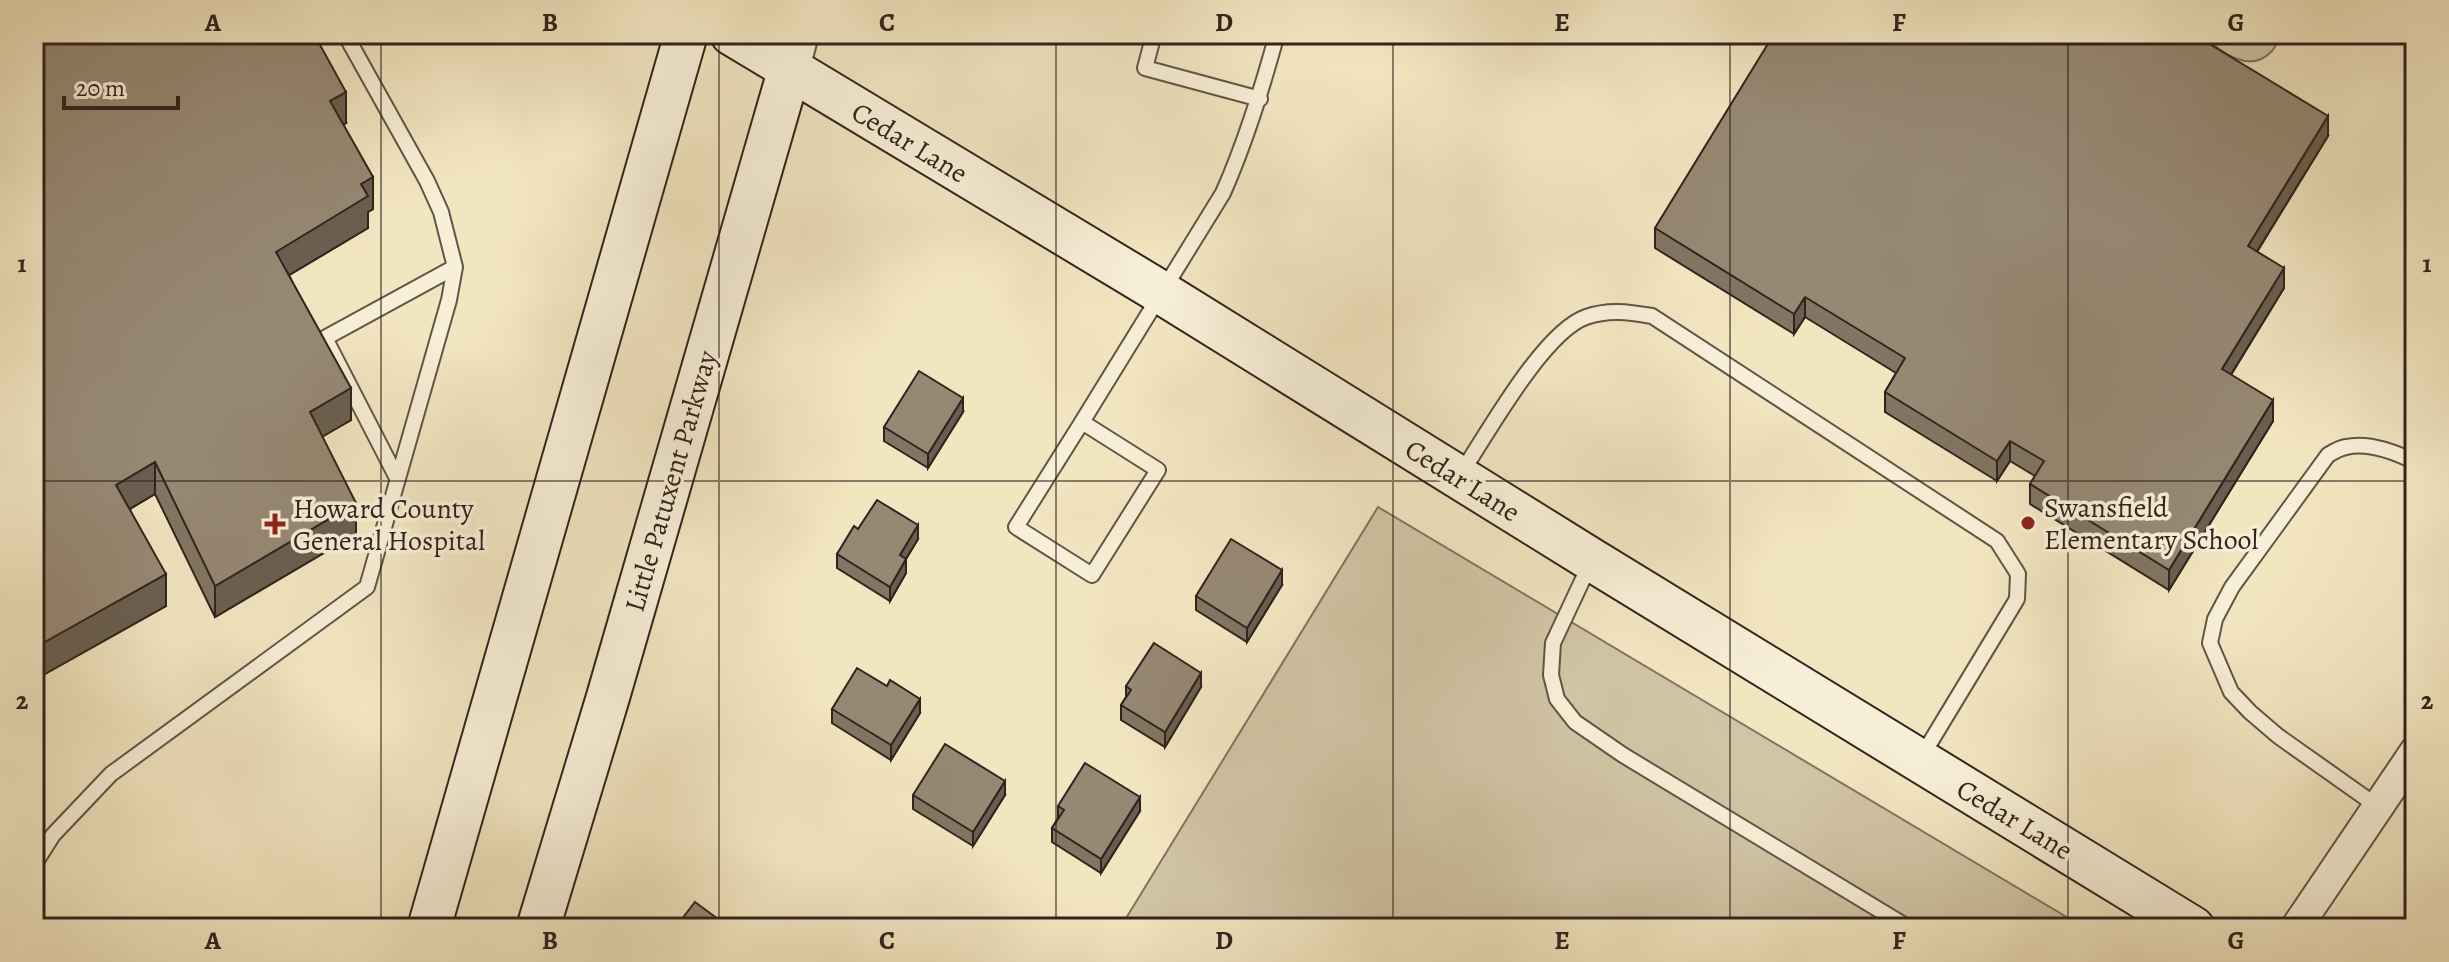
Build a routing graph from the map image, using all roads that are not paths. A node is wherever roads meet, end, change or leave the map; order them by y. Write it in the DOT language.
graph roads {
  1 [pos="345,34"];
  2 [pos="686,34"];
  3 [pos="732,34"];
  4 [pos="1154,34"];
  5 [pos="1277,34"];
  6 [pos="794,51"];
  7 [pos="1260,99"];
  8 [pos="455,267"];
  9 [pos="1162,293"];
  10 [pos="1082,422"];
  11 [pos="2415,462"];
  12 [pos="1459,477"];
  13 [pos="397,478"];
  14 [pos="1592,560"];
  15 [pos="2415,752"];
  16 [pos="1919,760"];
  17 [pos="2377,806"];
  18 [pos="34,865"];
  19 [pos="85,928"];
  20 [pos="130,928"];
  21 [pos="429,928"];
  22 [pos="538,928"];
  23 [pos="1909,928"];
  24 [pos="2193,928"];
  25 [pos="2296,928"];
  1 -- 8 [label="lane"];
  2 -- 21 [label="main road"];
  3 -- 6 [label="main road, Cedar Lane"];
  4 -- 7 [label="lane"];
  5 -- 7 [label="lane"];
  6 -- 9 [label="main road, Cedar Lane"];
  6 -- 22 [label="main road, Little Patuxent Parkway"];
  7 -- 9 [label="lane"];
  8 -- 13 [label="lane"];
  8 -- 13 [label="lane"];
  9 -- 10 [label="lane"];
  9 -- 12 [label="main road, Cedar Lane"];
  10 -- 10 [label="lane"];
  11 -- 17 [label="lane"];
  12 -- 14 [label="main road, Cedar Lane"];
  12 -- 16 [label="lane"];
  13 -- 18 [label="lane"];
  14 -- 16 [label="main road, Cedar Lane"];
  14 -- 23 [label="lane"];
  15 -- 17 [label="street"];
  16 -- 24 [label="main road, Cedar Lane"];
  17 -- 25 [label="street"];
  19 -- 20 [label="lane"];
}
